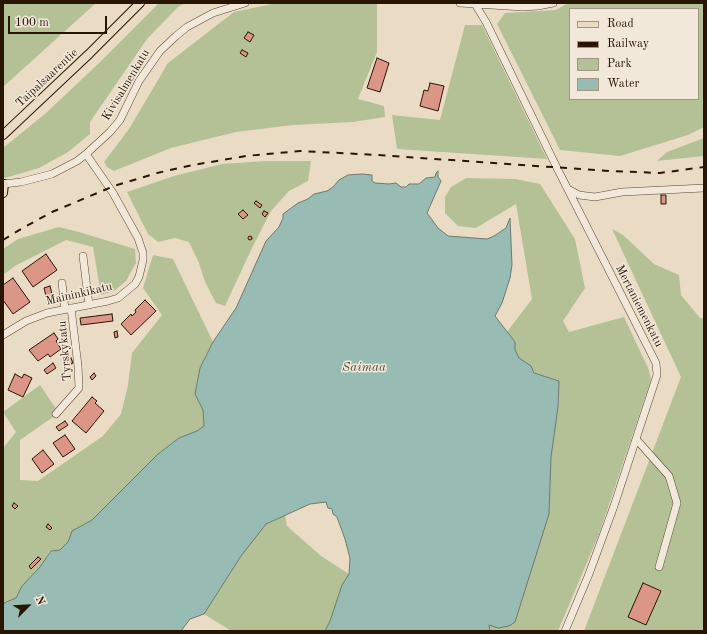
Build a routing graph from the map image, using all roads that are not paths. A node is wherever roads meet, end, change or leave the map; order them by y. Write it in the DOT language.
graph roads {
  1 [pos="140,3"];
  2 [pos="245,3"];
  3 [pos="460,3"];
  4 [pos="553,3"];
  5 [pos="475,4"];
  6 [pos="539,5"];
  7 [pos="3,135"];
  8 [pos="86,154"];
  9 [pos="4,184"];
  10 [pos="704,188"];
  11 [pos="568,189"];
  12 [pos="3,193"];
  13 [pos="83,256"];
  14 [pos="62,283"];
  15 [pos="89,305"];
  16 [pos="68,308"];
  17 [pos="3,335"];
  18 [pos="58,412"];
  19 [pos="636,439"];
  20 [pos="659,567"];
  21 [pos="565,631"];
  1 -- 7 [label="main road, Taipalsaarentie"];
  2 -- 8 [label="street, Kivisalmenkatu"];
  3 -- 5 [label="street"];
  4 -- 6 [label="street"];
  5 -- 6 [label="street"];
  5 -- 11 [label="street, Mertaniemenkatu"];
  8 -- 9 [label="street, Kivisalmenkatu"];
  8 -- 15 [label="street, Maininkikatu"];
  9 -- 12 [label="main road"];
  10 -- 11 [label="street"];
  11 -- 19 [label="street, Mertaniemenkatu"];
  13 -- 15 [label="street"];
  14 -- 16 [label="street, Tyrskykatu"];
  15 -- 16 [label="street, Maininkikatu"];
  16 -- 17 [label="street, Maininkikatu"];
  16 -- 18 [label="street, Tyrskykatu"];
  19 -- 20 [label="street"];
  19 -- 21 [label="street, Mertaniemenkatu"];
}
